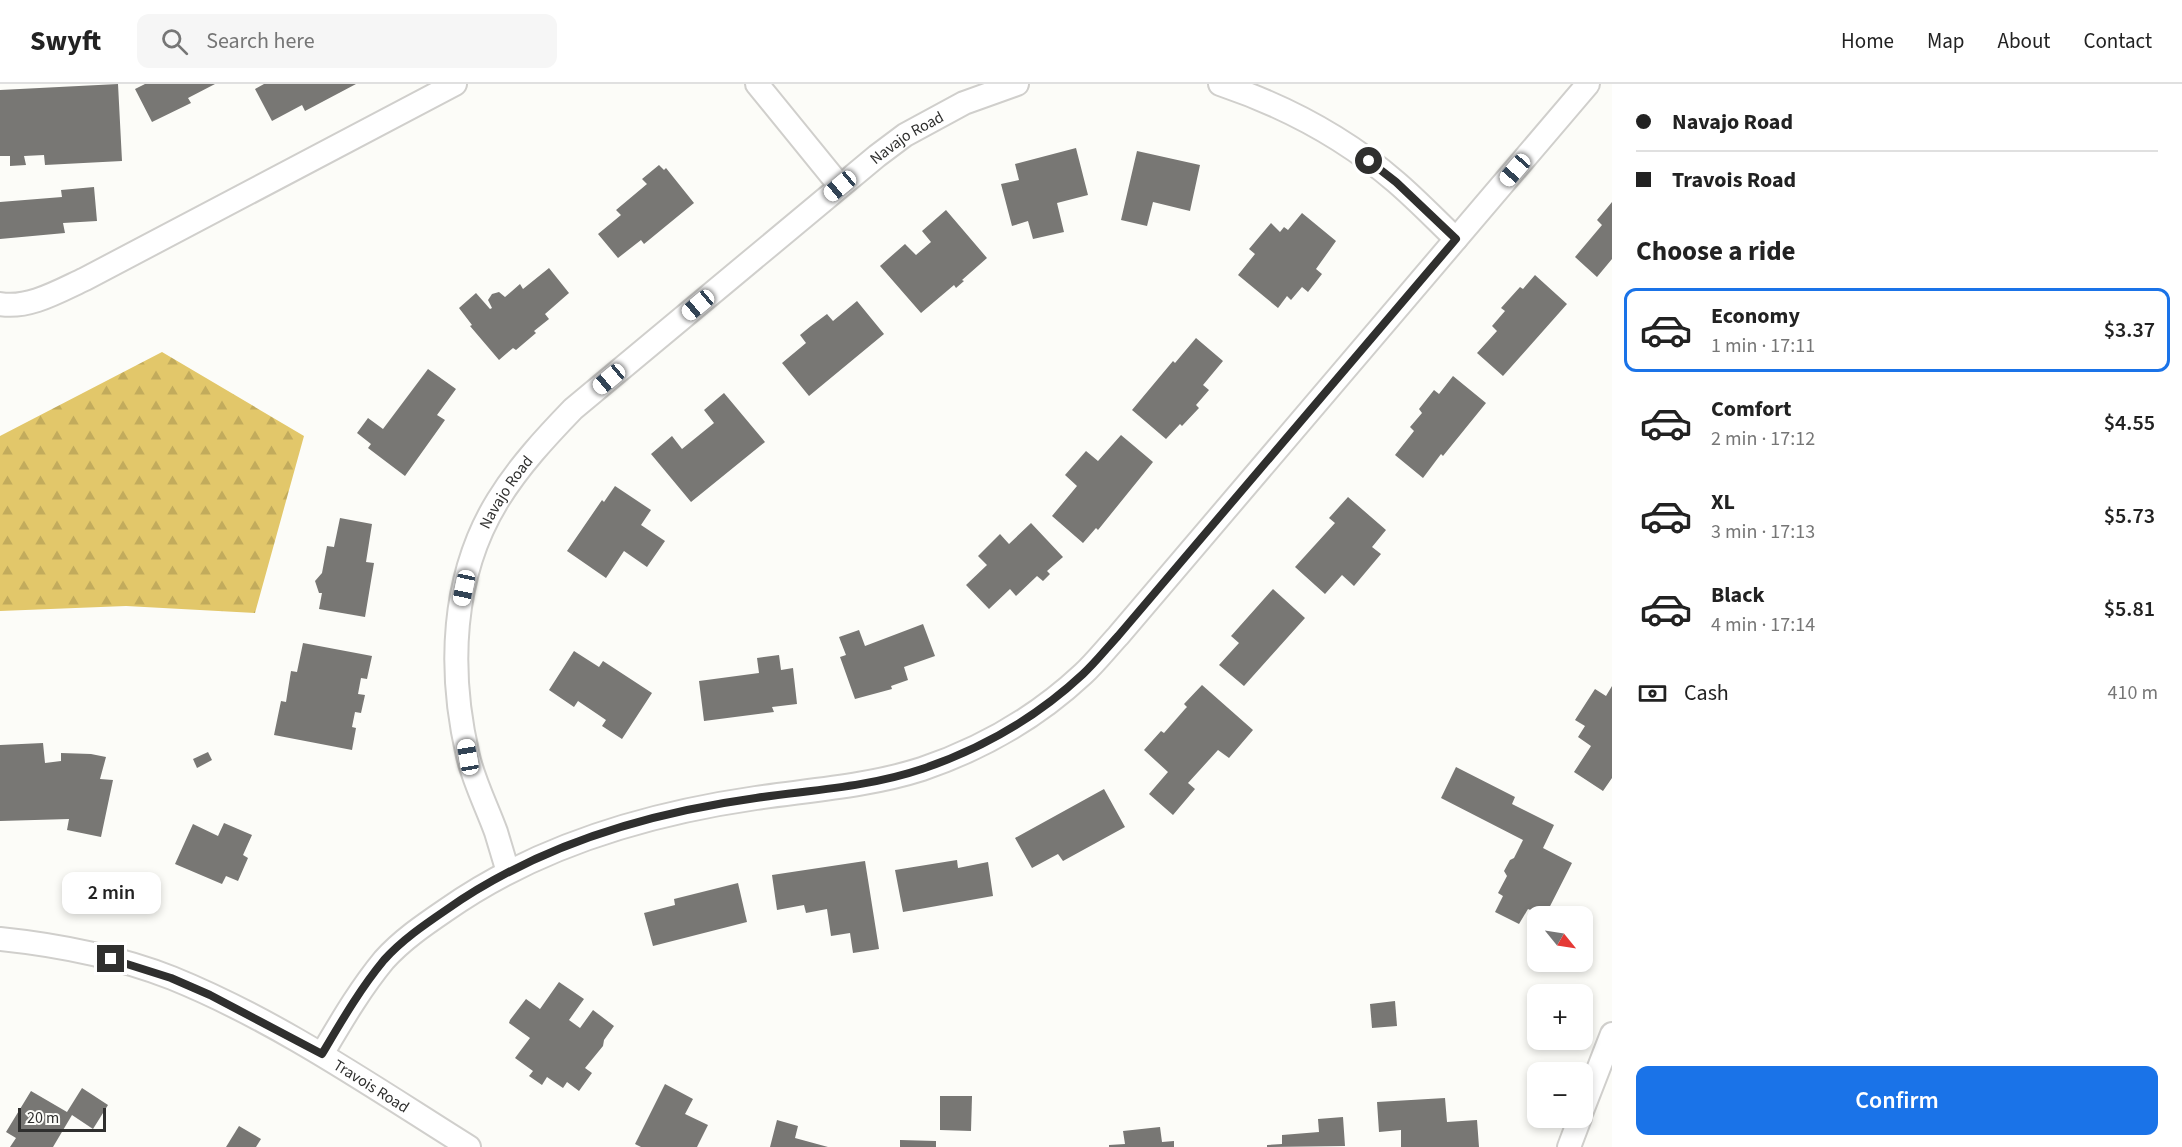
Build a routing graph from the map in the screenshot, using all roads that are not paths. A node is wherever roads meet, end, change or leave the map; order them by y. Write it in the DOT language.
graph roads {
  1 [pos="454,84"];
  2 [pos="757,84"];
  3 [pos="1017,84"];
  4 [pos="1220,84"];
  5 [pos="1588,84"];
  6 [pos="840,186"];
  7 [pos="1456,239"];
  8 [pos="0,304"];
  9 [pos="508,872"];
  10 [pos="0,939"];
  11 [pos="1612,1034"];
  12 [pos="322,1054"];
  13 [pos="1593,1083"];
  14 [pos="1576,1128"];
  15 [pos="469,1147"];
  16 [pos="1569,1147"];
  1 -- 8 [label="street"];
  2 -- 6 [label="street"];
  3 -- 6 [label="street, Navajo Road"];
  4 -- 7 [label="street"];
  5 -- 7 [label="street"];
  6 -- 9 [label="street, Navajo Road"];
  7 -- 9 [label="street"];
  9 -- 12 [label="street"];
  10 -- 12 [label="street, Travois Road"];
  11 -- 13 [label="street"];
  12 -- 15 [label="street, Travois Road"];
  14 -- 16 [label="street"];
}
